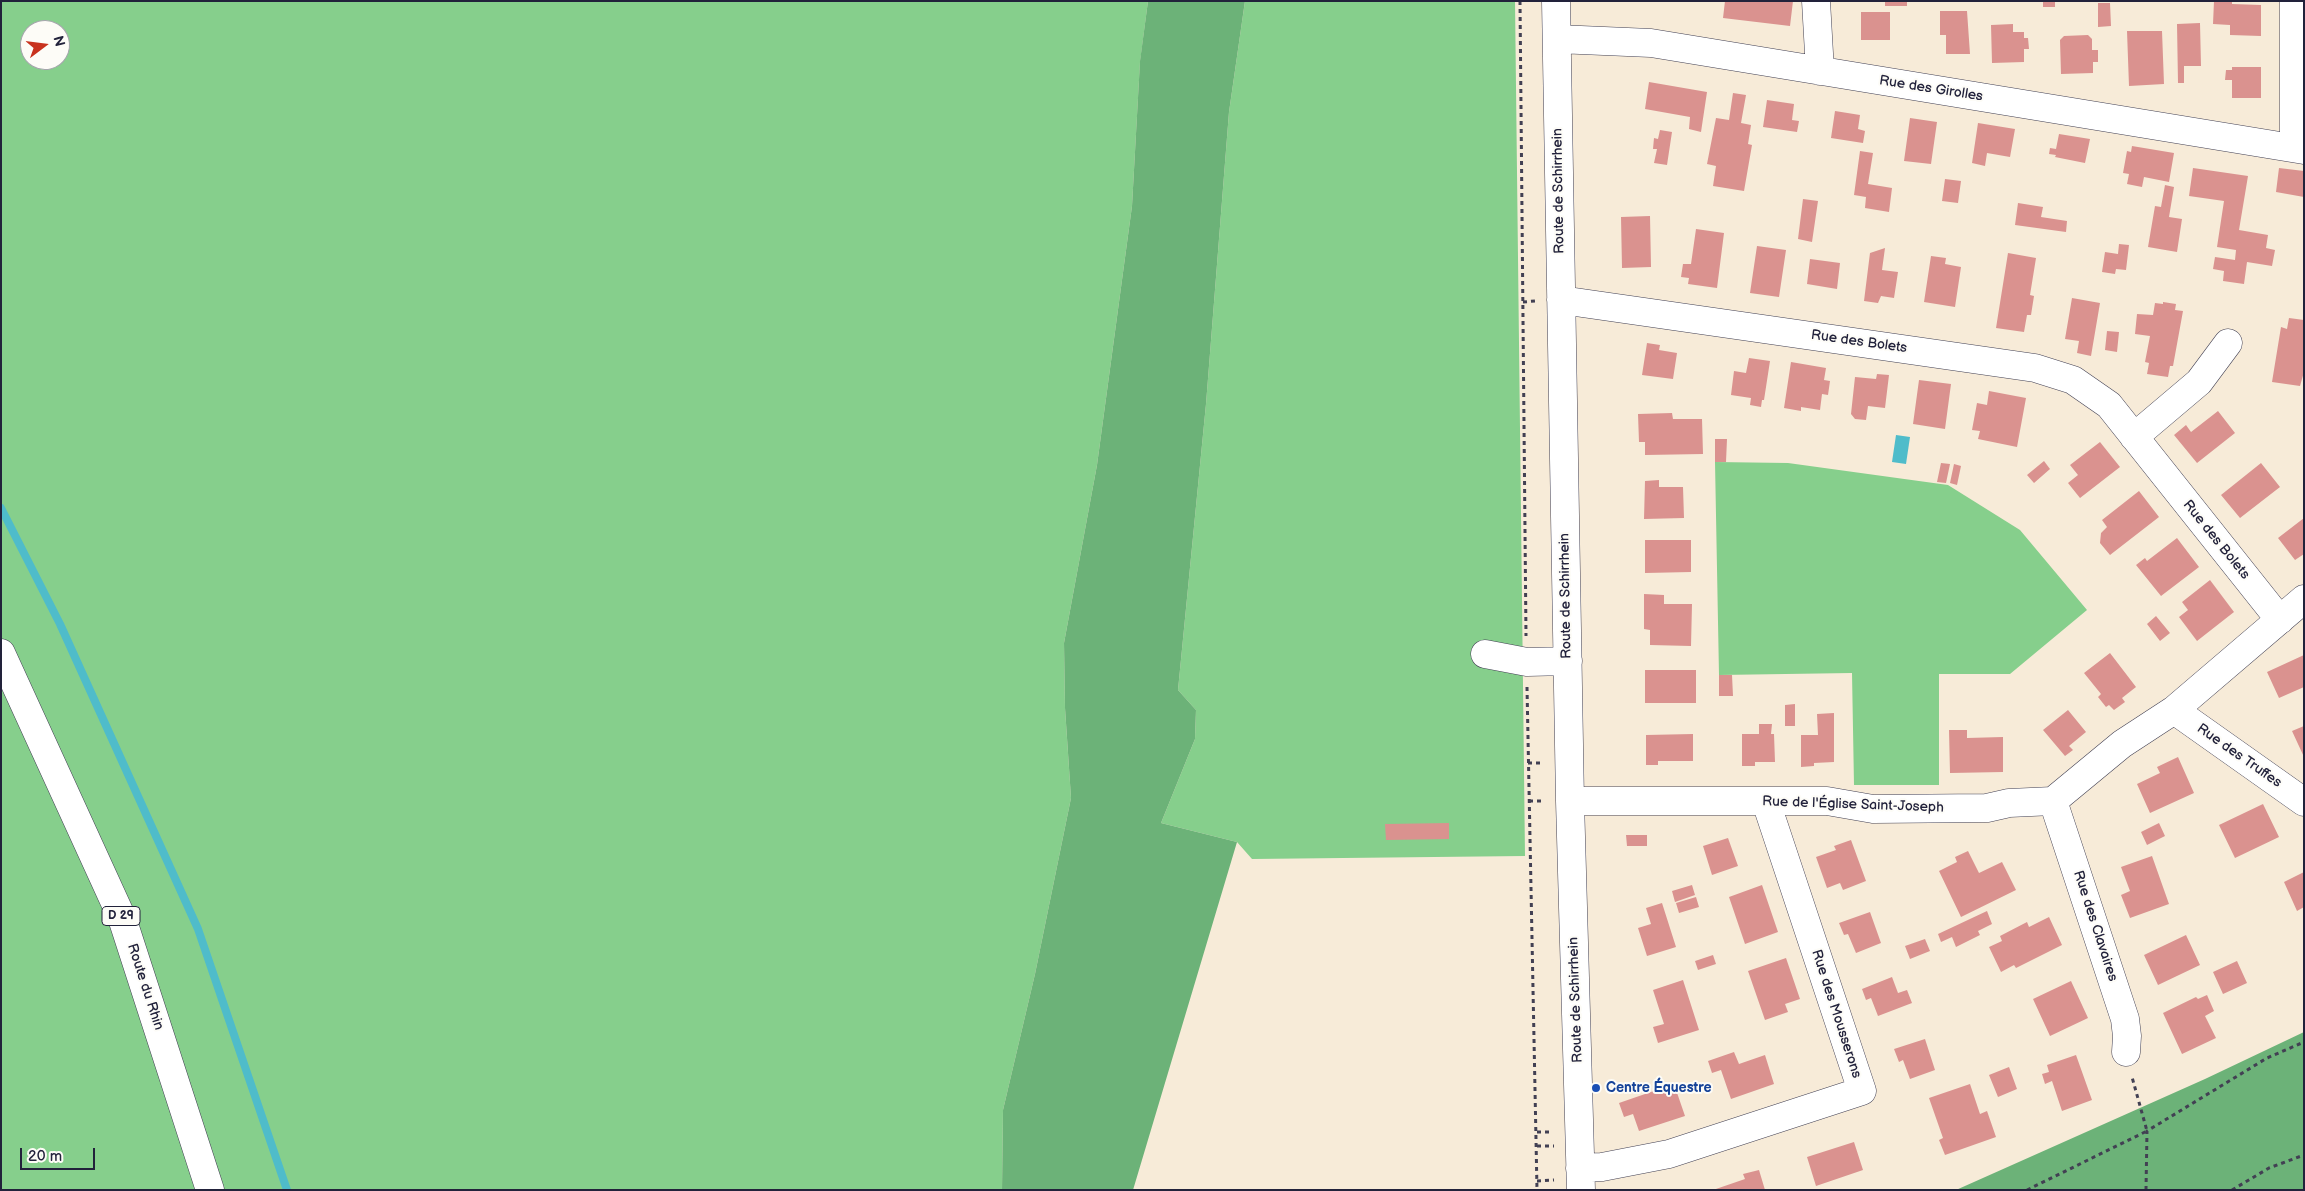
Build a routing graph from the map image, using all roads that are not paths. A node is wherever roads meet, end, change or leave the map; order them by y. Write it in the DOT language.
graph roads {
  1 [pos="1556,1"];
  2 [pos="1816,1"];
  3 [pos="2294,1"];
  4 [pos="1557,39"];
  5 [pos="1820,71"];
  6 [pos="2299,149"];
  7 [pos="1561,300"];
  8 [pos="2228,343"];
  9 [pos="2134,437"];
  10 [pos="2304,599"];
  11 [pos="2280,620"];
  12 [pos="1,654"];
  13 [pos="1486,654"];
  14 [pos="1568,661"];
  15 [pos="2174,710"];
  16 [pos="1570,801"];
  17 [pos="2053,801"];
  18 [pos="1766,802"];
  19 [pos="2304,802"];
  20 [pos="2126,1052"];
  21 [pos="1580,1179"];
  22 [pos="210,1190"];
  1 -- 4 [label="street, Route de Schirrhein"];
  2 -- 5 [label="street"];
  3 -- 6 [label="street"];
  4 -- 5 [label="street, Rue des Girolles"];
  4 -- 7 [label="street, Route de Schirrhein"];
  5 -- 6 [label="street, Rue des Girolles"];
  7 -- 9 [label="street, Rue des Bolets"];
  7 -- 14 [label="street, Route de Schirrhein"];
  8 -- 9 [label="street"];
  9 -- 11 [label="street, Rue des Bolets"];
  10 -- 11 [label="street"];
  11 -- 15 [label="street"];
  12 -- 22 [label="street, Route du Rhin / D 29"];
  13 -- 14 [label="street"];
  14 -- 16 [label="street, Route de Schirrhein"];
  15 -- 17 [label="street"];
  15 -- 19 [label="street, Rue des Truffes"];
  16 -- 18 [label="street, Rue de l'Église Saint-Joseph"];
  16 -- 21 [label="street, Route de Schirrhein"];
  17 -- 18 [label="street, Rue de l'Église Saint-Joseph"];
  17 -- 20 [label="street, Rue des Clavaires"];
  18 -- 21 [label="street, Rue des Mousserons"];
}
